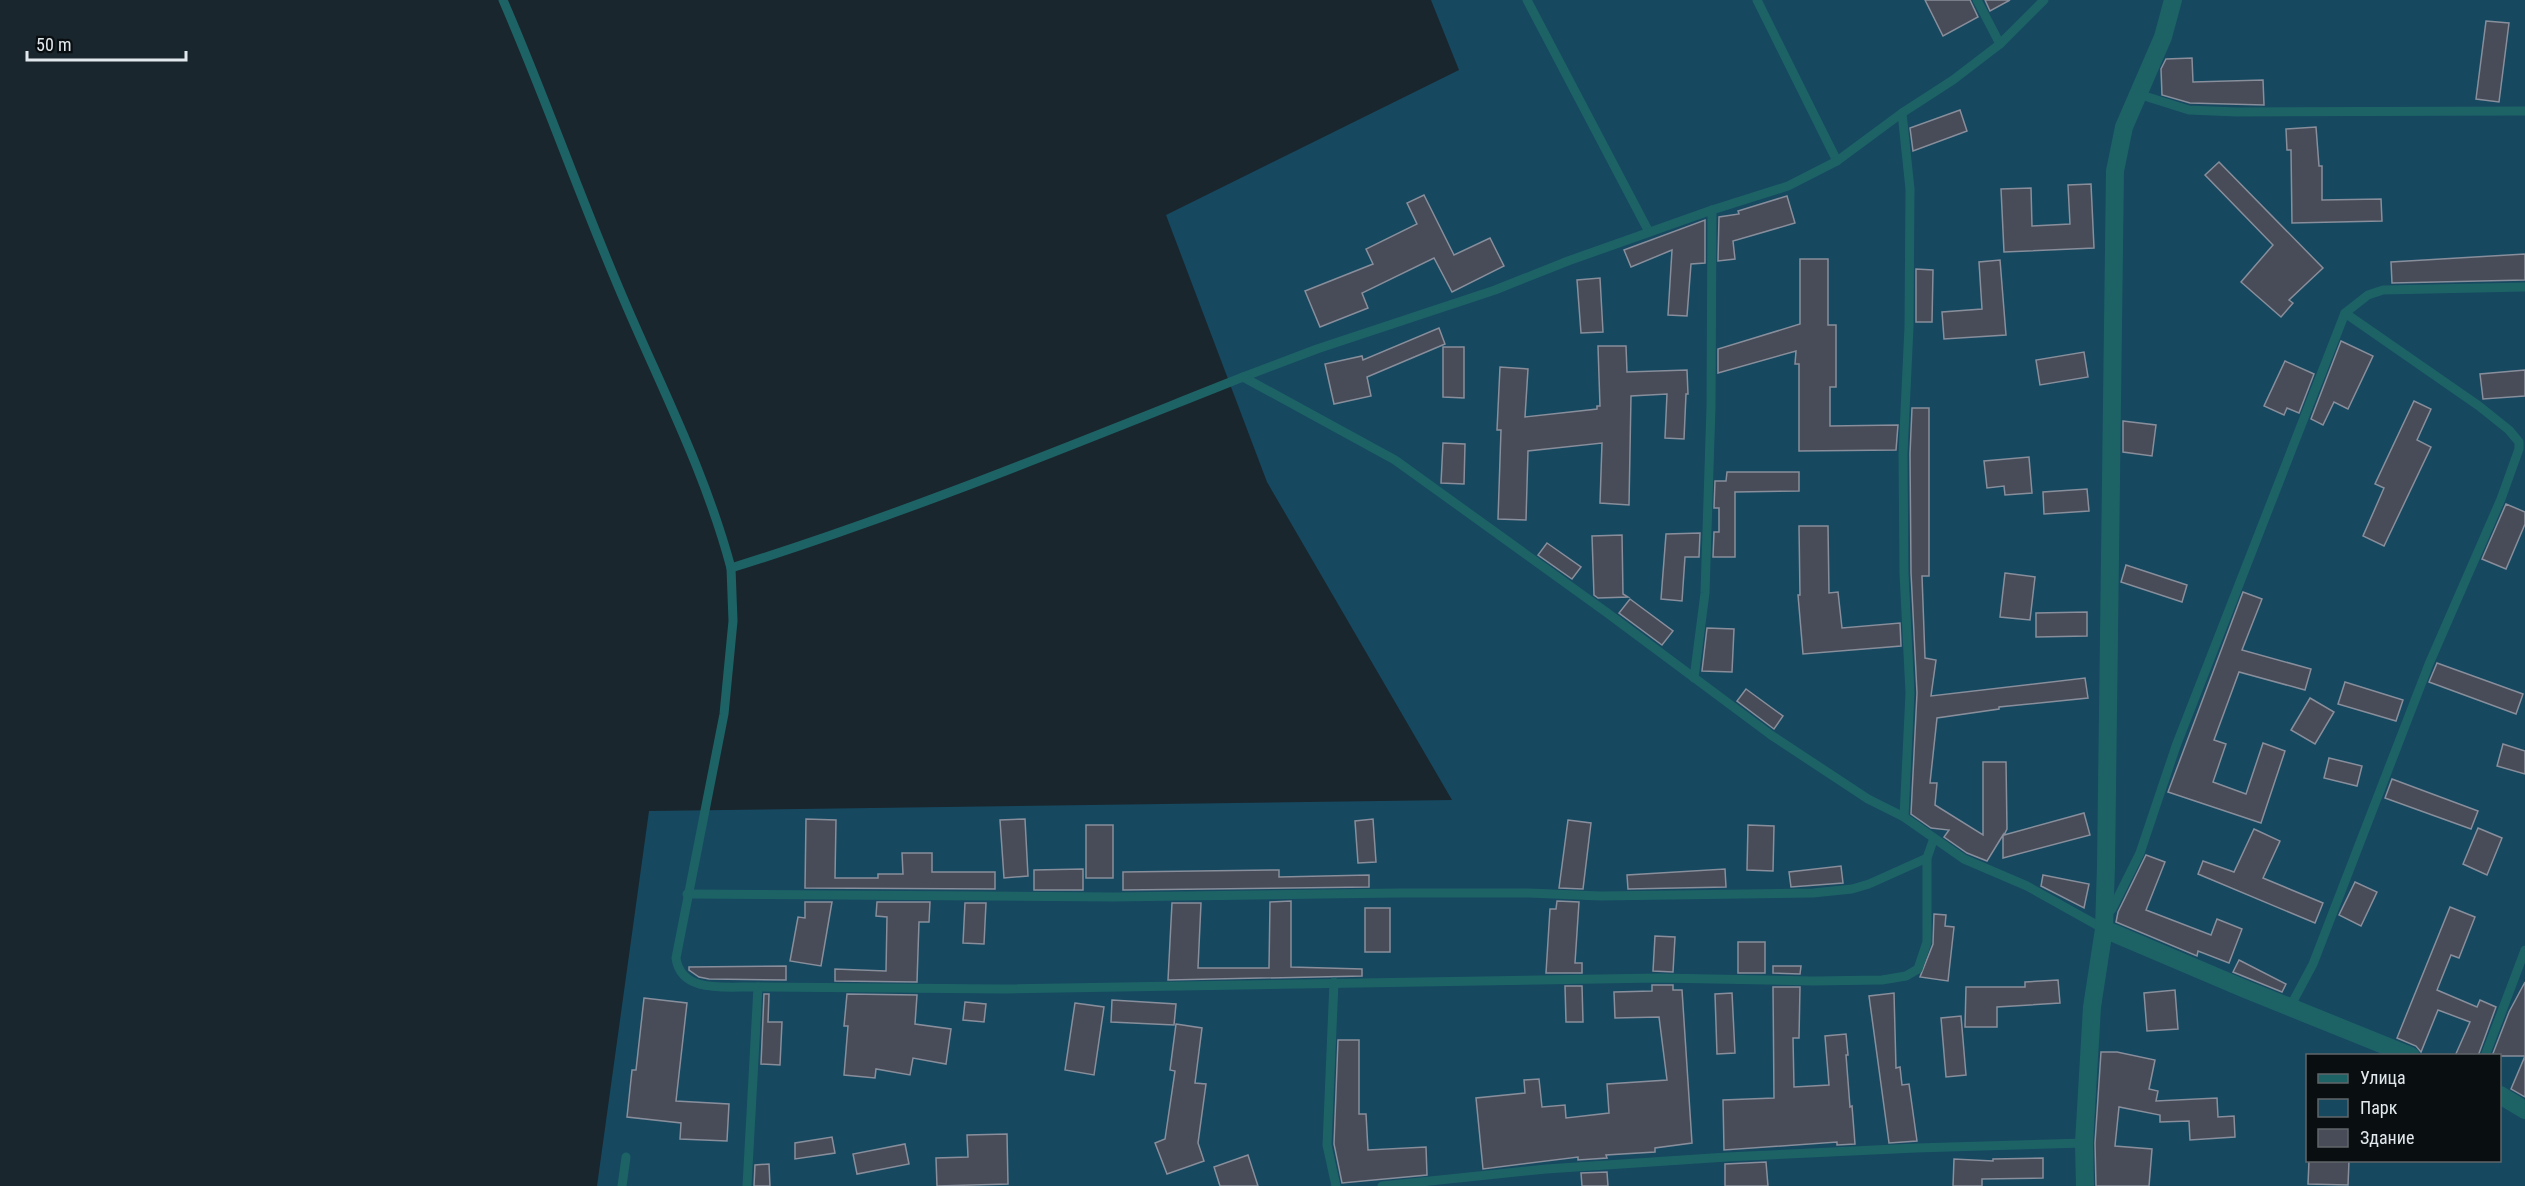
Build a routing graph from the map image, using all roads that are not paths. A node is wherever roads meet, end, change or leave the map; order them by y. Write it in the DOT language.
graph roads {
  1 [pos="503,0"];
  2 [pos="1527,0"];
  3 [pos="1757,0"];
  4 [pos="1977,0"];
  5 [pos="2044,0"];
  6 [pos="2173,0"];
  7 [pos="2000,44"];
  8 [pos="2138,94"];
  9 [pos="2525,111"];
  10 [pos="1902,113"];
  11 [pos="1837,161"];
  12 [pos="1712,210"];
  13 [pos="1649,232"];
  14 [pos="2525,286"];
  15 [pos="2345,313"];
  16 [pos="1243,376"];
  17 [pos="731,568"];
  18 [pos="1694,678"];
  19 [pos="1904,817"];
  20 [pos="1934,838"];
  21 [pos="1927,858"];
  22 [pos="687,894"];
  23 [pos="2104,923"];
  24 [pos="2525,950"];
  25 [pos="1334,982"];
  26 [pos="758,987"];
  27 [pos="2290,1007"];
  28 [pos="2406,1054"];
  29 [pos="2486,1054"];
  30 [pos="2501,1096"];
  31 [pos="2525,1110"];
  32 [pos="2084,1143"];
  33 [pos="626,1156"];
  34 [pos="622,1186"];
  35 [pos="747,1186"];
  36 [pos="1336,1186"];
  37 [pos="1382,1186"];
  38 [pos="2085,1186"];
  1 -- 17 [label="lane"];
  2 -- 13 [label="lane"];
  3 -- 11 [label="lane"];
  4 -- 7 [label="lane"];
  5 -- 7 [label="lane"];
  6 -- 8 [label="street"];
  7 -- 10 [label="lane"];
  8 -- 9 [label="lane"];
  8 -- 23 [label="street"];
  10 -- 11 [label="lane"];
  10 -- 19 [label="lane"];
  11 -- 12 [label="lane"];
  12 -- 13 [label="lane"];
  12 -- 18 [label="lane"];
  13 -- 16 [label="lane"];
  14 -- 15 [label="lane"];
  15 -- 23 [label="lane"];
  15 -- 27 [label="lane"];
  16 -- 17 [label="lane"];
  16 -- 18 [label="lane"];
  17 -- 22 [label="lane"];
  18 -- 19 [label="lane"];
  19 -- 20 [label="lane"];
  20 -- 21 [label="lane"];
  20 -- 23 [label="lane"];
  21 -- 22 [label="lane"];
  21 -- 25 [label="lane"];
  22 -- 26 [label="lane"];
  23 -- 27 [label="street"];
  23 -- 32 [label="street"];
  24 -- 29 [label="lane"];
  25 -- 26 [label="lane"];
  25 -- 36 [label="lane"];
  26 -- 35 [label="lane"];
  27 -- 28 [label="street"];
  30 -- 31 [label="street"];
  32 -- 37 [label="lane"];
  32 -- 38 [label="street"];
  33 -- 34 [label="lane"];
}
